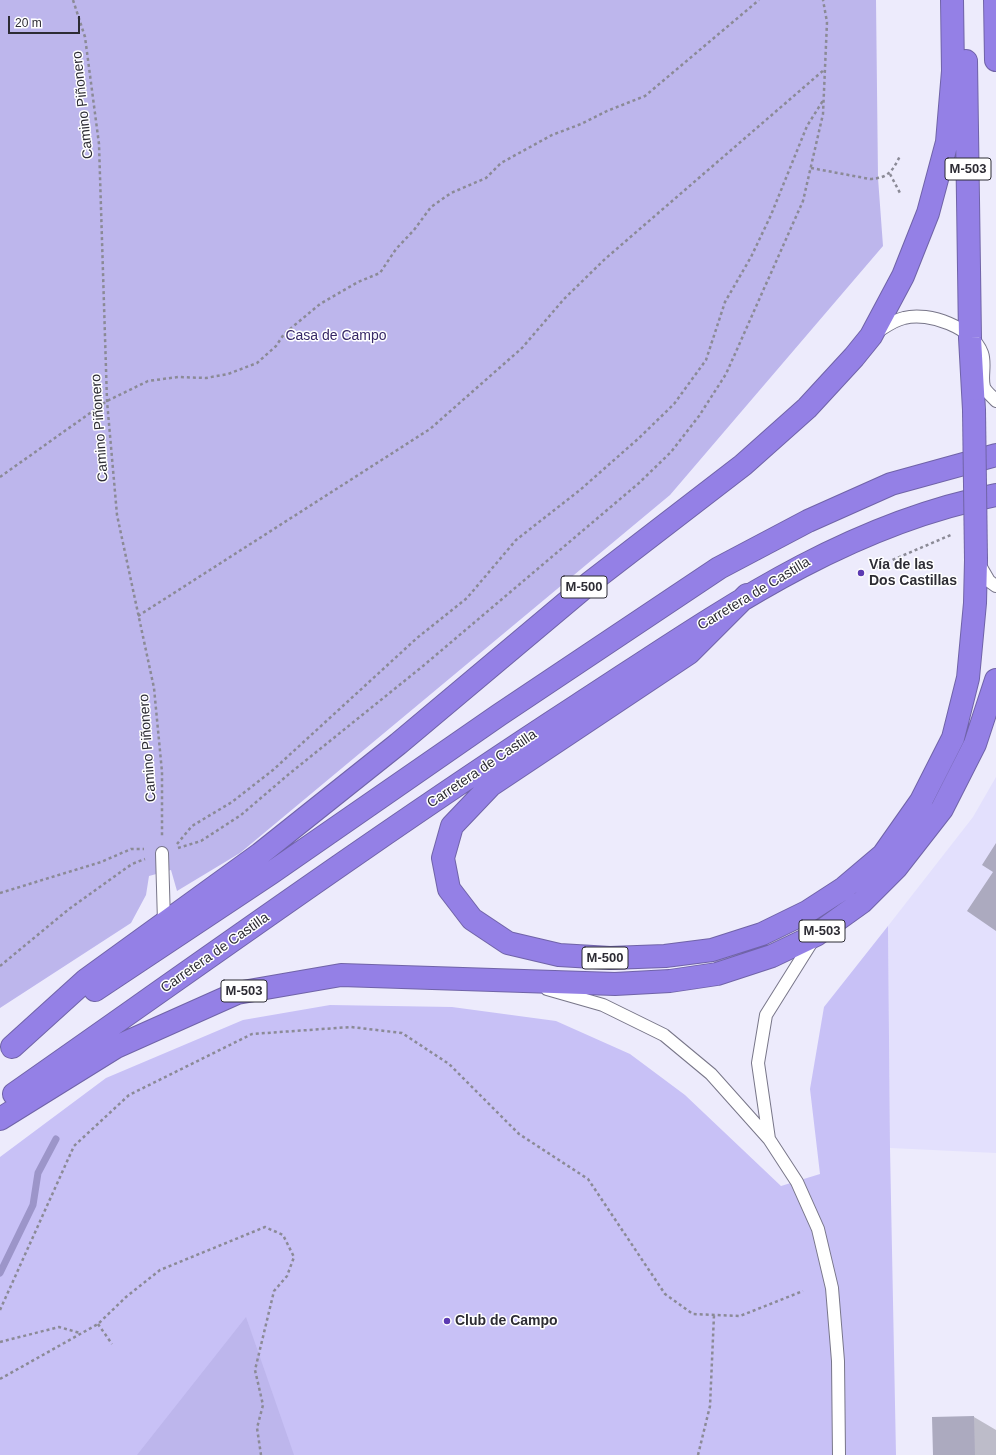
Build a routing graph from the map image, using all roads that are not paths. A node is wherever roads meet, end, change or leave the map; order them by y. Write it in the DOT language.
graph roads {
  1 [pos="952,0"];
  2 [pos="965,0"];
  3 [pos="995,0"];
  4 [pos="996,60"];
  5 [pos="871,336"];
  6 [pos="970,338"];
  7 [pos="996,401"];
  8 [pos="996,455"];
  9 [pos="996,495"];
  10 [pos="976,560"];
  11 [pos="996,586"];
  12 [pos="748,595"];
  13 [pos="996,680"];
  14 [pos="167,851"];
  15 [pos="164,922"];
  16 [pos="816,935"];
  17 [pos="519,981"];
  18 [pos="6,1051"];
  19 [pos="0,1104"];
  20 [pos="0,1119"];
  21 [pos="769,1139"];
  22 [pos="839,1455"];
  1 -- 5 [label="highway, M-500"];
  2 -- 6 [label="highway, M-503"];
  3 -- 4 [label="highway"];
  5 -- 6 [label="lane"];
  5 -- 15 [label="highway, M-500"];
  6 -- 7 [label="lane"];
  6 -- 10 [label="highway, M-503, bridge"];
  8 -- 18 [label="highway, M-500"];
  9 -- 12 [label="highway, Carretera de Castilla / M-500"];
  10 -- 11 [label="lane"];
  10 -- 12 [label="highway, M-500"];
  12 -- 19 [label="highway, Carretera de Castilla / M-500"];
  13 -- 16 [label="highway, M-503"];
  14 -- 15 [label="lane"];
  15 -- 18 [label="highway, M-500"];
  16 -- 17 [label="highway, M-503"];
  16 -- 21 [label="lane"];
  17 -- 20 [label="highway, M-503"];
  17 -- 21 [label="lane"];
  21 -- 22 [label="lane"];
}
